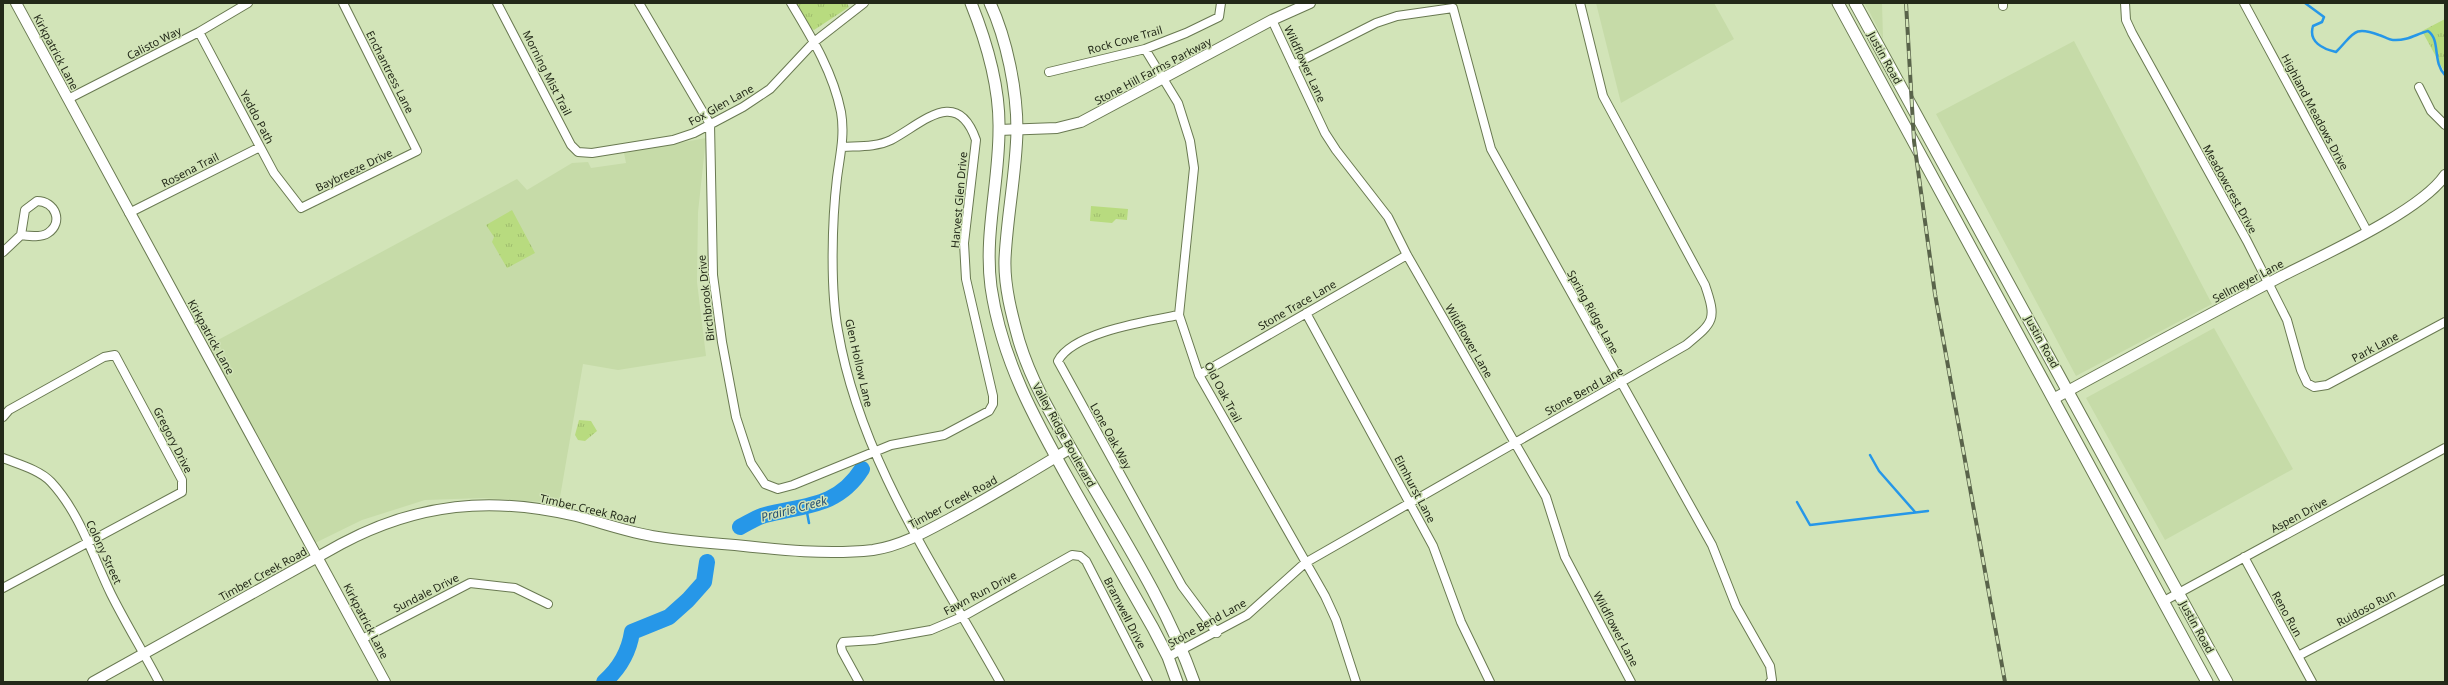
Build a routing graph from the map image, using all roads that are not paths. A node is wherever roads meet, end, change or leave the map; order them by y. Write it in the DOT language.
graph roads {
  1 [pos="16,3"];
  2 [pos="248,3"];
  3 [pos="343,3"];
  4 [pos="497,3"];
  5 [pos="639,3"];
  6 [pos="791,3"];
  7 [pos="864,3"];
  8 [pos="971,3"];
  9 [pos="990,3"];
  10 [pos="1310,3"];
  11 [pos="1580,3"];
  12 [pos="1838,3"];
  13 [pos="1855,3"];
  14 [pos="2125,3"];
  15 [pos="2244,3"];
  16 [pos="1222,6"];
  17 [pos="1272,20"];
  18 [pos="199,32"];
  19 [pos="814,42"];
  20 [pos="1145,49"];
  21 [pos="1293,65"];
  22 [pos="1049,72"];
  23 [pos="1163,79"];
  24 [pos="2419,87"];
  25 [pos="68,99"];
  26 [pos="710,124"];
  27 [pos="2445,125"];
  28 [pos="999,130"];
  29 [pos="1017,130"];
  30 [pos="260,147"];
  31 [pos="843,147"];
  32 [pos="417,150"];
  33 [pos="578,152"];
  34 [pos="2445,175"];
  35 [pos="301,208"];
  36 [pos="129,213"];
  37 [pos="2367,232"];
  38 [pos="21,235"];
  39 [pos="3,252"];
  40 [pos="1407,255"];
  41 [pos="2267,284"];
  42 [pos="1306,313"];
  43 [pos="1179,315"];
  44 [pos="2445,322"];
  45 [pos="1199,375"];
  46 [pos="1620,384"];
  47 [pos="2314,388"];
  48 [pos="2068,391"];
  49 [pos="2054,398"];
  50 [pos="3,417"];
  51 [pos="1515,443"];
  52 [pos="1071,448"];
  53 [pos="2445,448"];
  54 [pos="875,453"];
  55 [pos="1056,457"];
  56 [pos="3,458"];
  57 [pos="2101,484"];
  58 [pos="1409,501"];
  59 [pos="2144,532"];
  60 [pos="918,536"];
  61 [pos="88,542"];
  62 [pos="1080,556"];
  63 [pos="318,557"];
  64 [pos="2244,557"];
  65 [pos="1305,563"];
  66 [pos="2445,579"];
  67 [pos="3,588"];
  68 [pos="2178,593"];
  69 [pos="2164,601"];
  70 [pos="548,604"];
  71 [pos="964,616"];
  72 [pos="1217,633"];
  73 [pos="362,639"];
  74 [pos="1183,650"];
  75 [pos="144,654"];
  76 [pos="2298,656"];
  77 [pos="1168,657"];
  78 [pos="1771,681"];
  79 [pos="93,682"];
  80 [pos="159,682"];
  81 [pos="385,682"];
  82 [pos="859,682"];
  83 [pos="1000,682"];
  84 [pos="1148,682"];
  85 [pos="1177,682"];
  86 [pos="1194,682"];
  87 [pos="1356,682"];
  88 [pos="1490,682"];
  89 [pos="1632,682"];
  90 [pos="2207,682"];
  91 [pos="2227,682"];
  92 [pos="2312,682"];
  1 -- 25 [label="street, Kirkpatrick Lane"];
  2 -- 18 [label="street, Calisto Way"];
  3 -- 32 [label="street, Enchantress Lane"];
  4 -- 33 [label="street, Morning Mist Trail"];
  5 -- 26 [label="street, Birchbrook Drive"];
  6 -- 19 [label="street, Glen Hollow Lane"];
  7 -- 19 [label="street, Fox Glen Lane"];
  8 -- 28 [label="main road, Valley Ridge Boulevard"];
  9 -- 29 [label="main road, Valley Ridge Boulevard"];
  10 -- 17 [label="street, Stone Hill Farms Parkway"];
  11 -- 46 [label="street, Stone Bend Lane"];
  12 -- 49 [label="main road, Justin Road"];
  13 -- 48 [label="main road, Justin Road"];
  14 -- 41 [label="street, Meadowcrest Drive"];
  15 -- 37 [label="street, Highland Meadows Drive"];
  16 -- 20 [label="street, Rock Cove Trail"];
  17 -- 21 [label="street, Wildflower Lane"];
  17 -- 23 [label="street, Stone Hill Farms Parkway"];
  18 -- 25 [label="street, Calisto Way"];
  18 -- 30 [label="street, Yeddo Path"];
  19 -- 26 [label="street, Fox Glen Lane"];
  19 -- 31 [label="street, Glen Hollow Lane"];
  20 -- 22 [label="street, Rock Cove Trail"];
  20 -- 23 [label="street, Old Oak Trail"];
  21 -- 40 [label="street, Wildflower Lane"];
  21 -- 46 [label="street, Spring Ridge Lane"];
  23 -- 29 [label="street, Stone Hill Farms Parkway"];
  23 -- 43 [label="street, Old Oak Trail"];
  24 -- 27 [label="street"];
  25 -- 36 [label="street, Kirkpatrick Lane"];
  26 -- 33 [label="street, Fox Glen Lane"];
  26 -- 54 [label="street, Birchbrook Drive"];
  28 -- 29 [label="street, Stone Hill Farms Parkway"];
  28 -- 55 [label="main road, Valley Ridge Boulevard"];
  29 -- 52 [label="main road, Valley Ridge Boulevard"];
  30 -- 35 [label="street, Yeddo Path"];
  30 -- 36 [label="street, Rosena Trail"];
  31 -- 54 [label="street, Glen Hollow Lane"];
  31 -- 54 [label="street, Harvest Glen Drive"];
  32 -- 35 [label="street, Baybreeze Drive"];
  34 -- 37 [label="street, Sellmeyer Lane"];
  36 -- 63 [label="street, Kirkpatrick Lane"];
  37 -- 41 [label="street, Sellmeyer Lane"];
  38 -- 38 [label="street"];
  38 -- 39 [label="street"];
  40 -- 42 [label="street, Stone Trace Lane"];
  40 -- 51 [label="street, Wildflower Lane"];
  41 -- 47 [label="street, Meadowcrest Drive"];
  41 -- 48 [label="street, Sellmeyer Lane"];
  42 -- 45 [label="street, Stone Trace Lane"];
  42 -- 58 [label="street, Elmhurst Lane"];
  43 -- 45 [label="street, Old Oak Trail"];
  43 -- 72 [label="street, Lone Oak Way"];
  44 -- 47 [label="street, Park Lane"];
  45 -- 65 [label="street, Old Oak Trail"];
  46 -- 51 [label="street, Stone Bend Lane"];
  46 -- 78 [label="street, Spring Ridge Lane"];
  48 -- 49 [label="street, Sellmeyer Lane"];
  48 -- 59 [label="main road, Justin Road"];
  49 -- 57 [label="main road, Justin Road"];
  50 -- 61 [label="street, Gregory Drive"];
  51 -- 58 [label="street, Stone Bend Lane"];
  51 -- 89 [label="street, Wildflower Lane"];
  52 -- 55 [label="street, Timber Creek Road"];
  52 -- 74 [label="main road, Valley Ridge Boulevard"];
  53 -- 64 [label="street, Aspen Drive"];
  54 -- 60 [label="street, Glen Hollow Lane"];
  55 -- 60 [label="street, Timber Creek Road"];
  55 -- 77 [label="main road, Valley Ridge Boulevard"];
  56 -- 61 [label="street, Colony Street"];
  57 -- 59 [label="main road"];
  57 -- 69 [label="main road, Justin Road"];
  58 -- 65 [label="street, Stone Bend Lane"];
  58 -- 88 [label="street, Elmhurst Lane"];
  59 -- 68 [label="main road, Justin Road"];
  60 -- 63 [label="street, Timber Creek Road"];
  60 -- 71 [label="street, Glen Hollow Lane"];
  61 -- 67 [label="street, Gregory Drive"];
  61 -- 75 [label="street, Colony Street"];
  62 -- 71 [label="street, Fawn Run Drive"];
  62 -- 84 [label="street, Bramwell Drive"];
  63 -- 73 [label="street, Kirkpatrick Lane"];
  63 -- 75 [label="street, Timber Creek Road"];
  64 -- 68 [label="street, Aspen Drive"];
  64 -- 76 [label="street, Reno Run"];
  65 -- 72 [label="street, Stone Bend Lane"];
  65 -- 87 [label="street, Old Oak Trail"];
  66 -- 76 [label="street, Ruidoso Run"];
  68 -- 69 [label="street, Aspen Drive"];
  68 -- 91 [label="main road, Justin Road"];
  69 -- 90 [label="main road, Justin Road"];
  70 -- 73 [label="street, Sundale Drive"];
  71 -- 82 [label="street, Fawn Run Drive"];
  71 -- 83 [label="street, Glen Hollow Lane"];
  72 -- 74 [label="street, Stone Bend Lane"];
  73 -- 81 [label="street, Kirkpatrick Lane"];
  74 -- 77 [label="street, Stone Bend Lane"];
  74 -- 86 [label="main road, Valley Ridge Boulevard"];
  75 -- 79 [label="street, Timber Creek Road"];
  75 -- 80 [label="street, Colony Street"];
  76 -- 92 [label="street, Reno Run"];
  77 -- 85 [label="main road, Valley Ridge Boulevard"];
}
